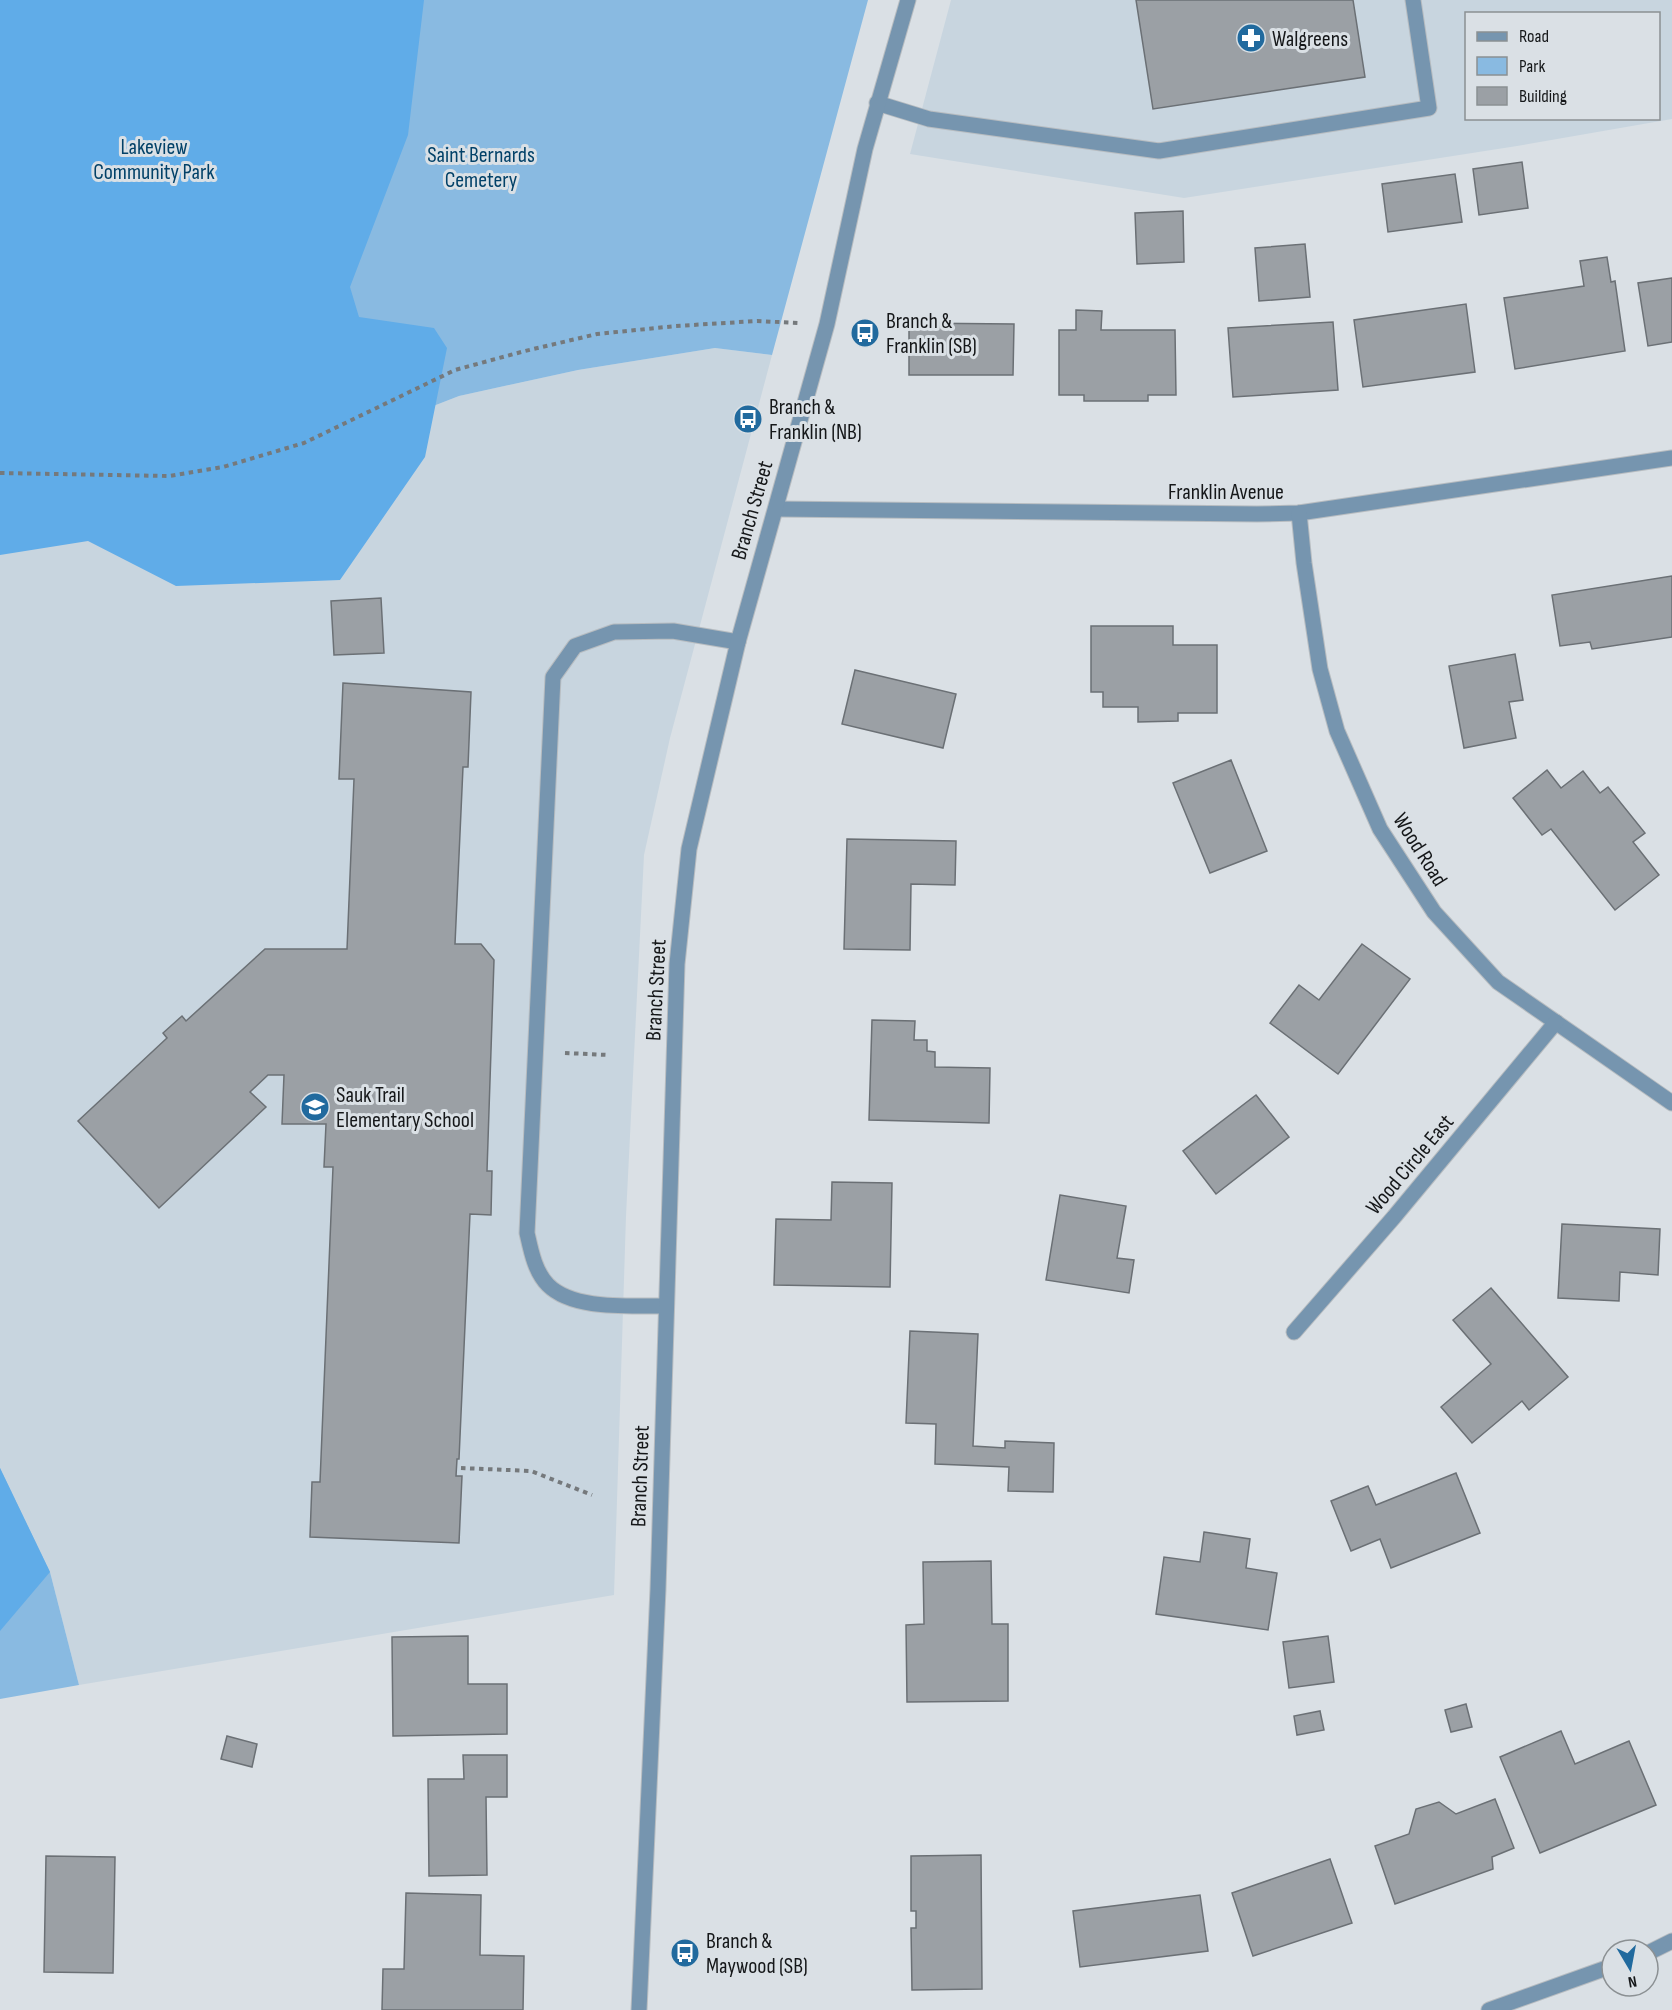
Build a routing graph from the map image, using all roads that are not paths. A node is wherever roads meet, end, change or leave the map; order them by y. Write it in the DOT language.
graph roads {
  1 [pos="908,0"];
  2 [pos="1413,0"];
  3 [pos="877,103"];
  4 [pos="1672,458"];
  5 [pos="776,509"];
  6 [pos="1299,513"];
  7 [pos="738,642"];
  8 [pos="1556,1022"];
  9 [pos="1672,1103"];
  10 [pos="666,1306"];
  11 [pos="1294,1332"];
  12 [pos="1600,1970"];
  13 [pos="639,2010"];
  14 [pos="1489,2010"];
  1 -- 3 [label="street, Branch Street"];
  2 -- 3 [label="street"];
  3 -- 5 [label="street, Branch Street"];
  4 -- 6 [label="street, Franklin Avenue"];
  5 -- 6 [label="street, Franklin Avenue"];
  5 -- 7 [label="street, Branch Street"];
  6 -- 8 [label="street, Wood Road"];
  7 -- 10 [label="street, Branch Street"];
  7 -- 10 [label="street"];
  8 -- 9 [label="street, Wood Road"];
  8 -- 11 [label="street, Wood Circle East"];
  10 -- 13 [label="street, Branch Street"];
  12 -- 14 [label="street"];
}
